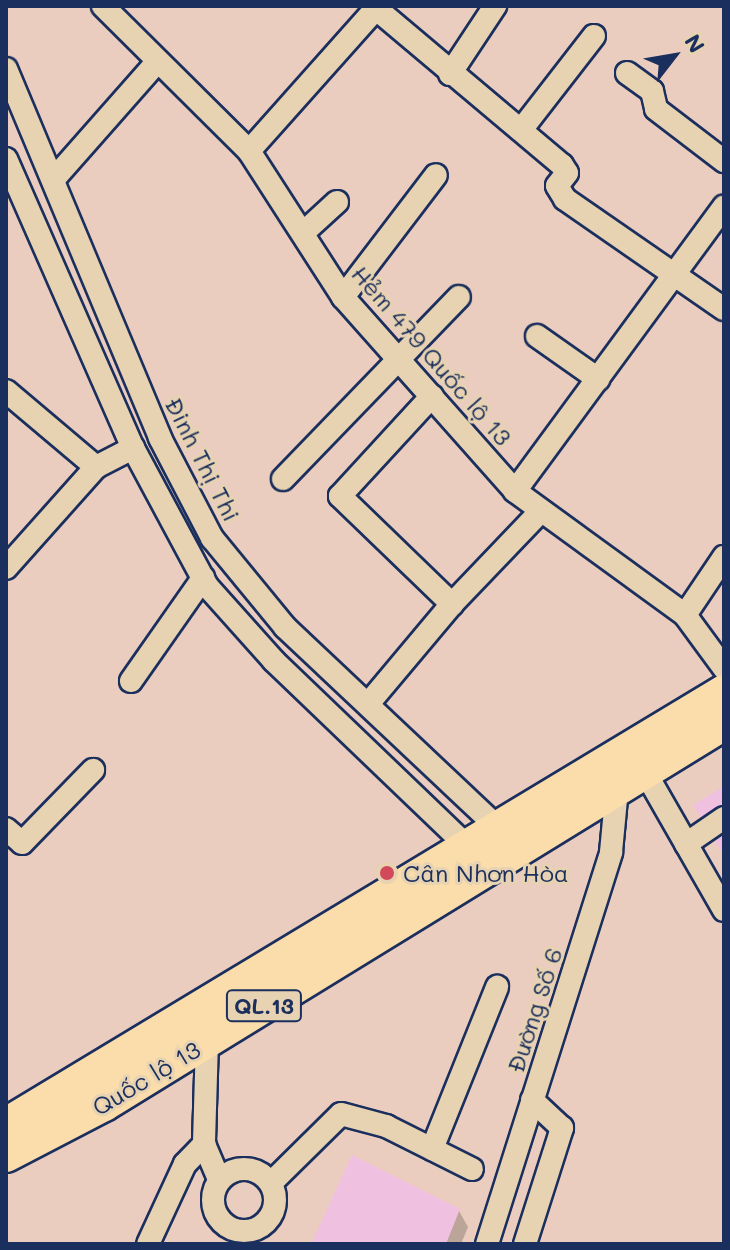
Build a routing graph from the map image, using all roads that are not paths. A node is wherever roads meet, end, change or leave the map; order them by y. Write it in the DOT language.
graph roads {
  1 [pos="103,6"];
  2 [pos="495,6"];
  3 [pos="376,7"];
  4 [pos="594,36"];
  5 [pos="157,62"];
  6 [pos="6,69"];
  7 [pos="627,73"];
  8 [pos="450,74"];
  9 [pos="521,130"];
  10 [pos="249,151"];
  11 [pos="6,159"];
  12 [pos="724,161"];
  13 [pos="436,175"];
  14 [pos="53,180"];
  15 [pos="337,202"];
  16 [pos="724,207"];
  17 [pos="303,233"];
  18 [pos="676,272"];
  19 [pos="343,297"];
  20 [pos="459,297"];
  21 [pos="724,309"];
  22 [pos="537,336"];
  23 [pos="406,360"];
  24 [pos="598,379"];
  25 [pos="6,391"];
  26 [pos="432,396"];
  27 [pos="133,448"];
  28 [pos="96,467"];
  29 [pos="283,479"];
  30 [pos="515,491"];
  31 [pos="538,514"];
  32 [pos="724,557"];
  33 [pos="6,568"];
  34 [pos="203,578"];
  35 [pos="452,604"];
  36 [pos="685,615"];
  37 [pos="724,668"];
  38 [pos="131,681"];
  39 [pos="724,692"];
  40 [pos="368,704"];
  41 [pos="724,723"];
  42 [pos="93,770"];
  43 [pos="631,780"];
  44 [pos="724,818"];
  45 [pos="6,829"];
  46 [pos="510,840"];
  47 [pos="686,844"];
  48 [pos="479,858"];
  49 [pos="724,910"];
  50 [pos="497,987"];
  51 [pos="207,1041"];
  52 [pos="532,1100"];
  53 [pos="6,1125"];
  54 [pos="204,1144"];
  55 [pos="432,1149"];
  56 [pos="6,1155"];
  57 [pos="472,1169"];
  58 [pos="219,1179"];
  59 [pos="271,1183"];
  60 [pos="252,1238"];
  61 [pos="148,1244"];
  62 [pos="487,1244"];
  63 [pos="525,1244"];
  1 -- 5 [label="street, Hẻm 479 Quốc lộ 13"];
  2 -- 8 [label="street"];
  3 -- 8 [label="street"];
  3 -- 10 [label="street"];
  4 -- 9 [label="street"];
  5 -- 10 [label="street, Hẻm 479 Quốc lộ 13"];
  5 -- 14 [label="street"];
  6 -- 14 [label="street, Đinh Thị Thi"];
  7 -- 12 [label="street"];
  8 -- 9 [label="street"];
  9 -- 18 [label="street"];
  10 -- 17 [label="street, Hẻm 479 Quốc lộ 13"];
  11 -- 27 [label="street"];
  13 -- 19 [label="street"];
  14 -- 40 [label="street, Đinh Thị Thi"];
  15 -- 17 [label="street"];
  16 -- 18 [label="street"];
  17 -- 19 [label="street, Hẻm 479 Quốc lộ 13"];
  18 -- 21 [label="street"];
  18 -- 24 [label="street"];
  19 -- 23 [label="street, Hẻm 479 Quốc lộ 13"];
  20 -- 23 [label="street"];
  22 -- 24 [label="street"];
  23 -- 26 [label="street, Hẻm 479 Quốc lộ 13"];
  23 -- 29 [label="street"];
  24 -- 30 [label="street"];
  25 -- 28 [label="street"];
  26 -- 30 [label="street, Hẻm 479 Quốc lộ 13"];
  26 -- 35 [label="street"];
  27 -- 28 [label="street"];
  27 -- 34 [label="street"];
  28 -- 33 [label="street"];
  30 -- 31 [label="street, Hẻm 479 Quốc lộ 13"];
  31 -- 35 [label="street"];
  31 -- 36 [label="street, Hẻm 479 Quốc lộ 13"];
  32 -- 36 [label="street"];
  34 -- 38 [label="street"];
  34 -- 48 [label="street"];
  35 -- 40 [label="street"];
  36 -- 37 [label="street, Hẻm 479 Quốc lộ 13"];
  39 -- 46 [label="highway, Quốc lộ 13 / QL.13"];
  40 -- 46 [label="street, Đinh Thị Thi"];
  41 -- 43 [label="highway, Quốc lộ 13 / QL.13"];
  42 -- 45 [label="street"];
  43 -- 46 [label="highway, Quốc lộ 13 / QL.13"];
  43 -- 47 [label="street"];
  43 -- 52 [label="street, Đường Số 6"];
  44 -- 47 [label="street"];
  46 -- 48 [label="highway, Quốc lộ 13 / QL.13"];
  47 -- 49 [label="street"];
  48 -- 51 [label="highway, Quốc lộ 13 / QL.13"];
  48 -- 53 [label="highway, Quốc lộ 13 / QL.13"];
  50 -- 55 [label="street"];
  51 -- 54 [label="street"];
  51 -- 56 [label="highway, Quốc lộ 13 / QL.13"];
  52 -- 62 [label="street, Đường Số 6"];
  52 -- 63 [label="street"];
  54 -- 58 [label="street"];
  54 -- 61 [label="street"];
  55 -- 57 [label="street"];
  55 -- 59 [label="street"];
  58 -- 59 [label="street"];
  58 -- 60 [label="street"];
  59 -- 60 [label="street"];
}
